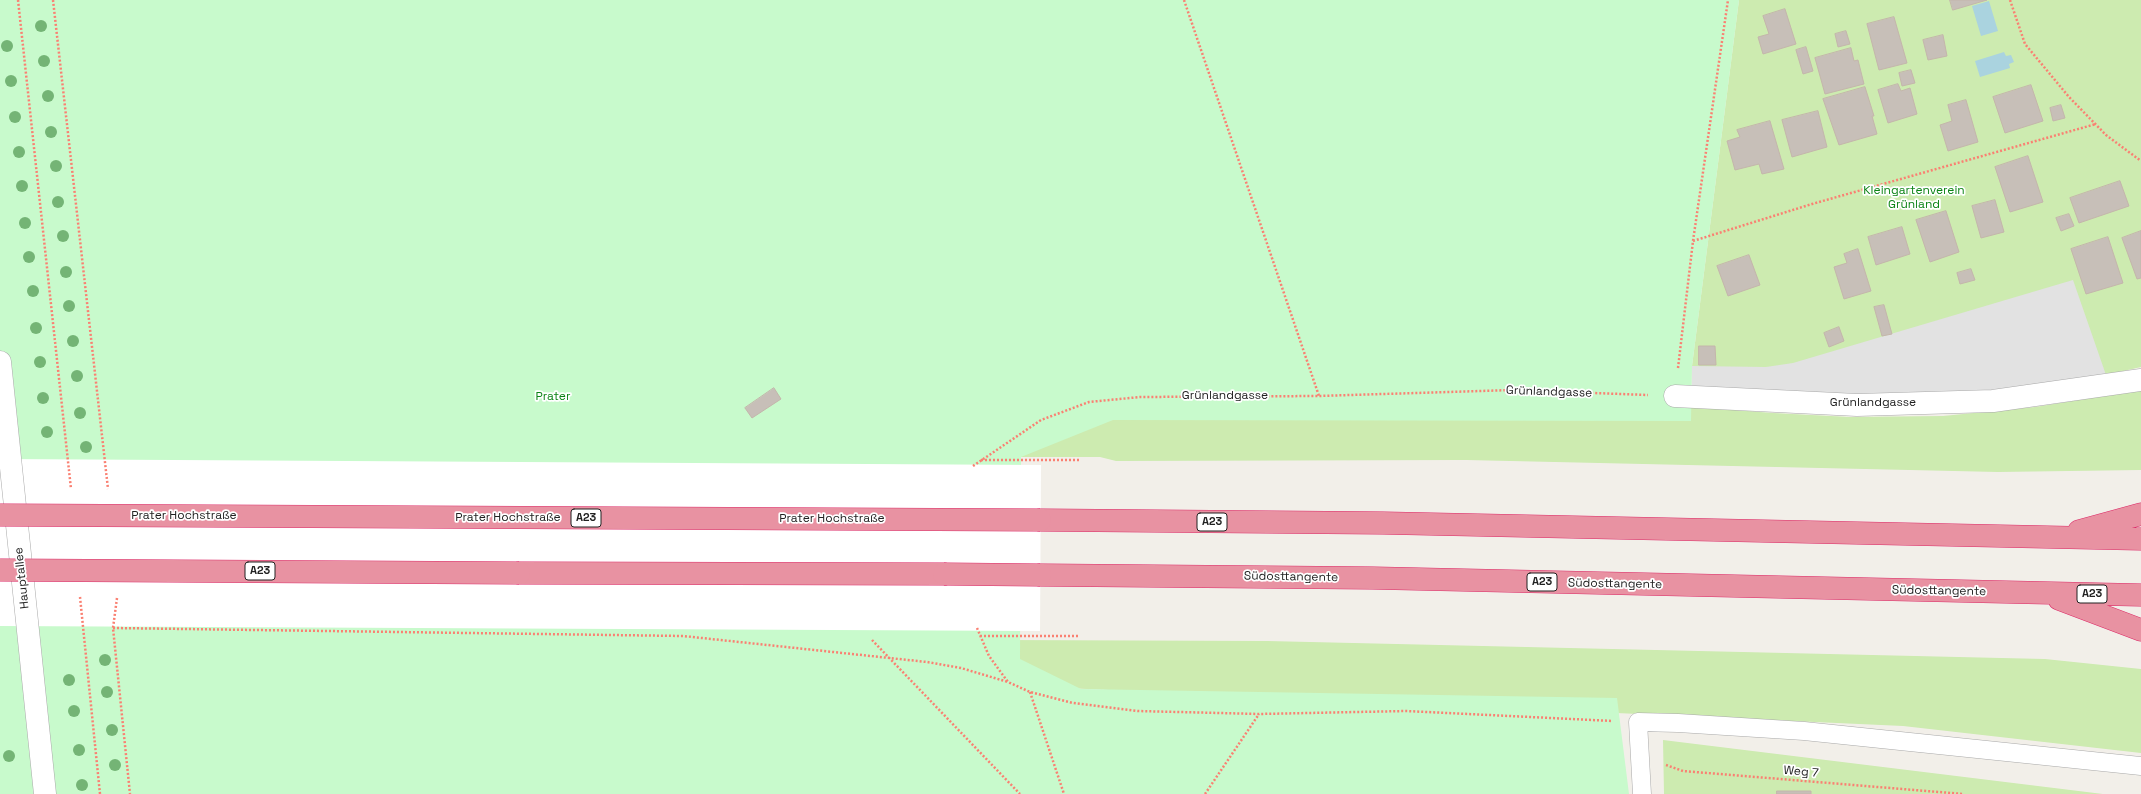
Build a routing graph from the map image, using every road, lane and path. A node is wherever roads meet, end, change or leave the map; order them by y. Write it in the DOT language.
graph roads {
  1 [pos="18,0"];
  2 [pos="53,0"];
  3 [pos="1184,0"];
  4 [pos="1728,0"];
  5 [pos="2010,0"];
  6 [pos="2096,124"];
  7 [pos="2141,161"];
  8 [pos="1693,241"];
  9 [pos="0,362"];
  10 [pos="2141,380"];
  11 [pos="1319,396"];
  12 [pos="1675,396"];
  13 [pos="980,460"];
  14 [pos="1080,460"];
  15 [pos="105,461"];
  16 [pos="973,466"];
  17 [pos="71,492"];
  18 [pos="2141,514"];
  19 [pos="0,515"];
  20 [pos="2057,537"];
  21 [pos="2141,539"];
  22 [pos="0,570"];
  23 [pos="2043,593"];
  24 [pos="79,595"];
  25 [pos="2141,595"];
  26 [pos="117,596"];
  27 [pos="113,628"];
  28 [pos="977,628"];
  29 [pos="2141,630"];
  30 [pos="980,636"];
  31 [pos="1079,636"];
  32 [pos="872,640"];
  33 [pos="887,656"];
  34 [pos="1008,682"];
  35 [pos="1030,692"];
  36 [pos="1259,714"];
  37 [pos="1638,722"];
  38 [pos="1640,757"];
  39 [pos="2141,766"];
  40 [pos="44,794"];
  41 [pos="100,794"];
  42 [pos="130,794"];
  43 [pos="1020,794"];
  44 [pos="1064,794"];
  45 [pos="1205,794"];
  46 [pos="1642,794"];
  47 [pos="1963,794"];
  1 -- 17 [label="path"];
  2 -- 15 [label="path"];
  3 -- 11 [label="path"];
  4 -- 8 [label="path"];
  5 -- 6 [label="path"];
  6 -- 7 [label="path"];
  6 -- 8 [label="path"];
  8 -- 12 [label="path"];
  9 -- 40 [label="street, Hauptallee"];
  10 -- 12 [label="street, Grünlandgasse"];
  11 -- 12 [label="path, Grünlandgasse"];
  11 -- 13 [label="path, Grünlandgasse"];
  13 -- 14 [label="path"];
  13 -- 16 [label="path, Grünlandgasse"];
  18 -- 20 [label="highway"];
  19 -- 20 [label="highway, Prater Hochstraße / A23, bridge"];
  20 -- 21 [label="highway, A23"];
  22 -- 23 [label="highway, Südosttangente / A23, bridge"];
  23 -- 25 [label="highway, Südosttangente / A23"];
  23 -- 29 [label="highway"];
  24 -- 41 [label="path"];
  26 -- 27 [label="path"];
  27 -- 33 [label="path"];
  27 -- 42 [label="path"];
  28 -- 30 [label="path"];
  30 -- 31 [label="path"];
  30 -- 34 [label="path"];
  32 -- 33 [label="path"];
  33 -- 34 [label="path"];
  33 -- 43 [label="path"];
  34 -- 35 [label="path"];
  35 -- 36 [label="path"];
  35 -- 44 [label="path"];
  36 -- 37 [label="path"];
  36 -- 45 [label="path"];
  37 -- 38 [label="lane"];
  37 -- 39 [label="lane"];
  38 -- 46 [label="lane"];
  38 -- 47 [label="path, Weg 7"];
}
